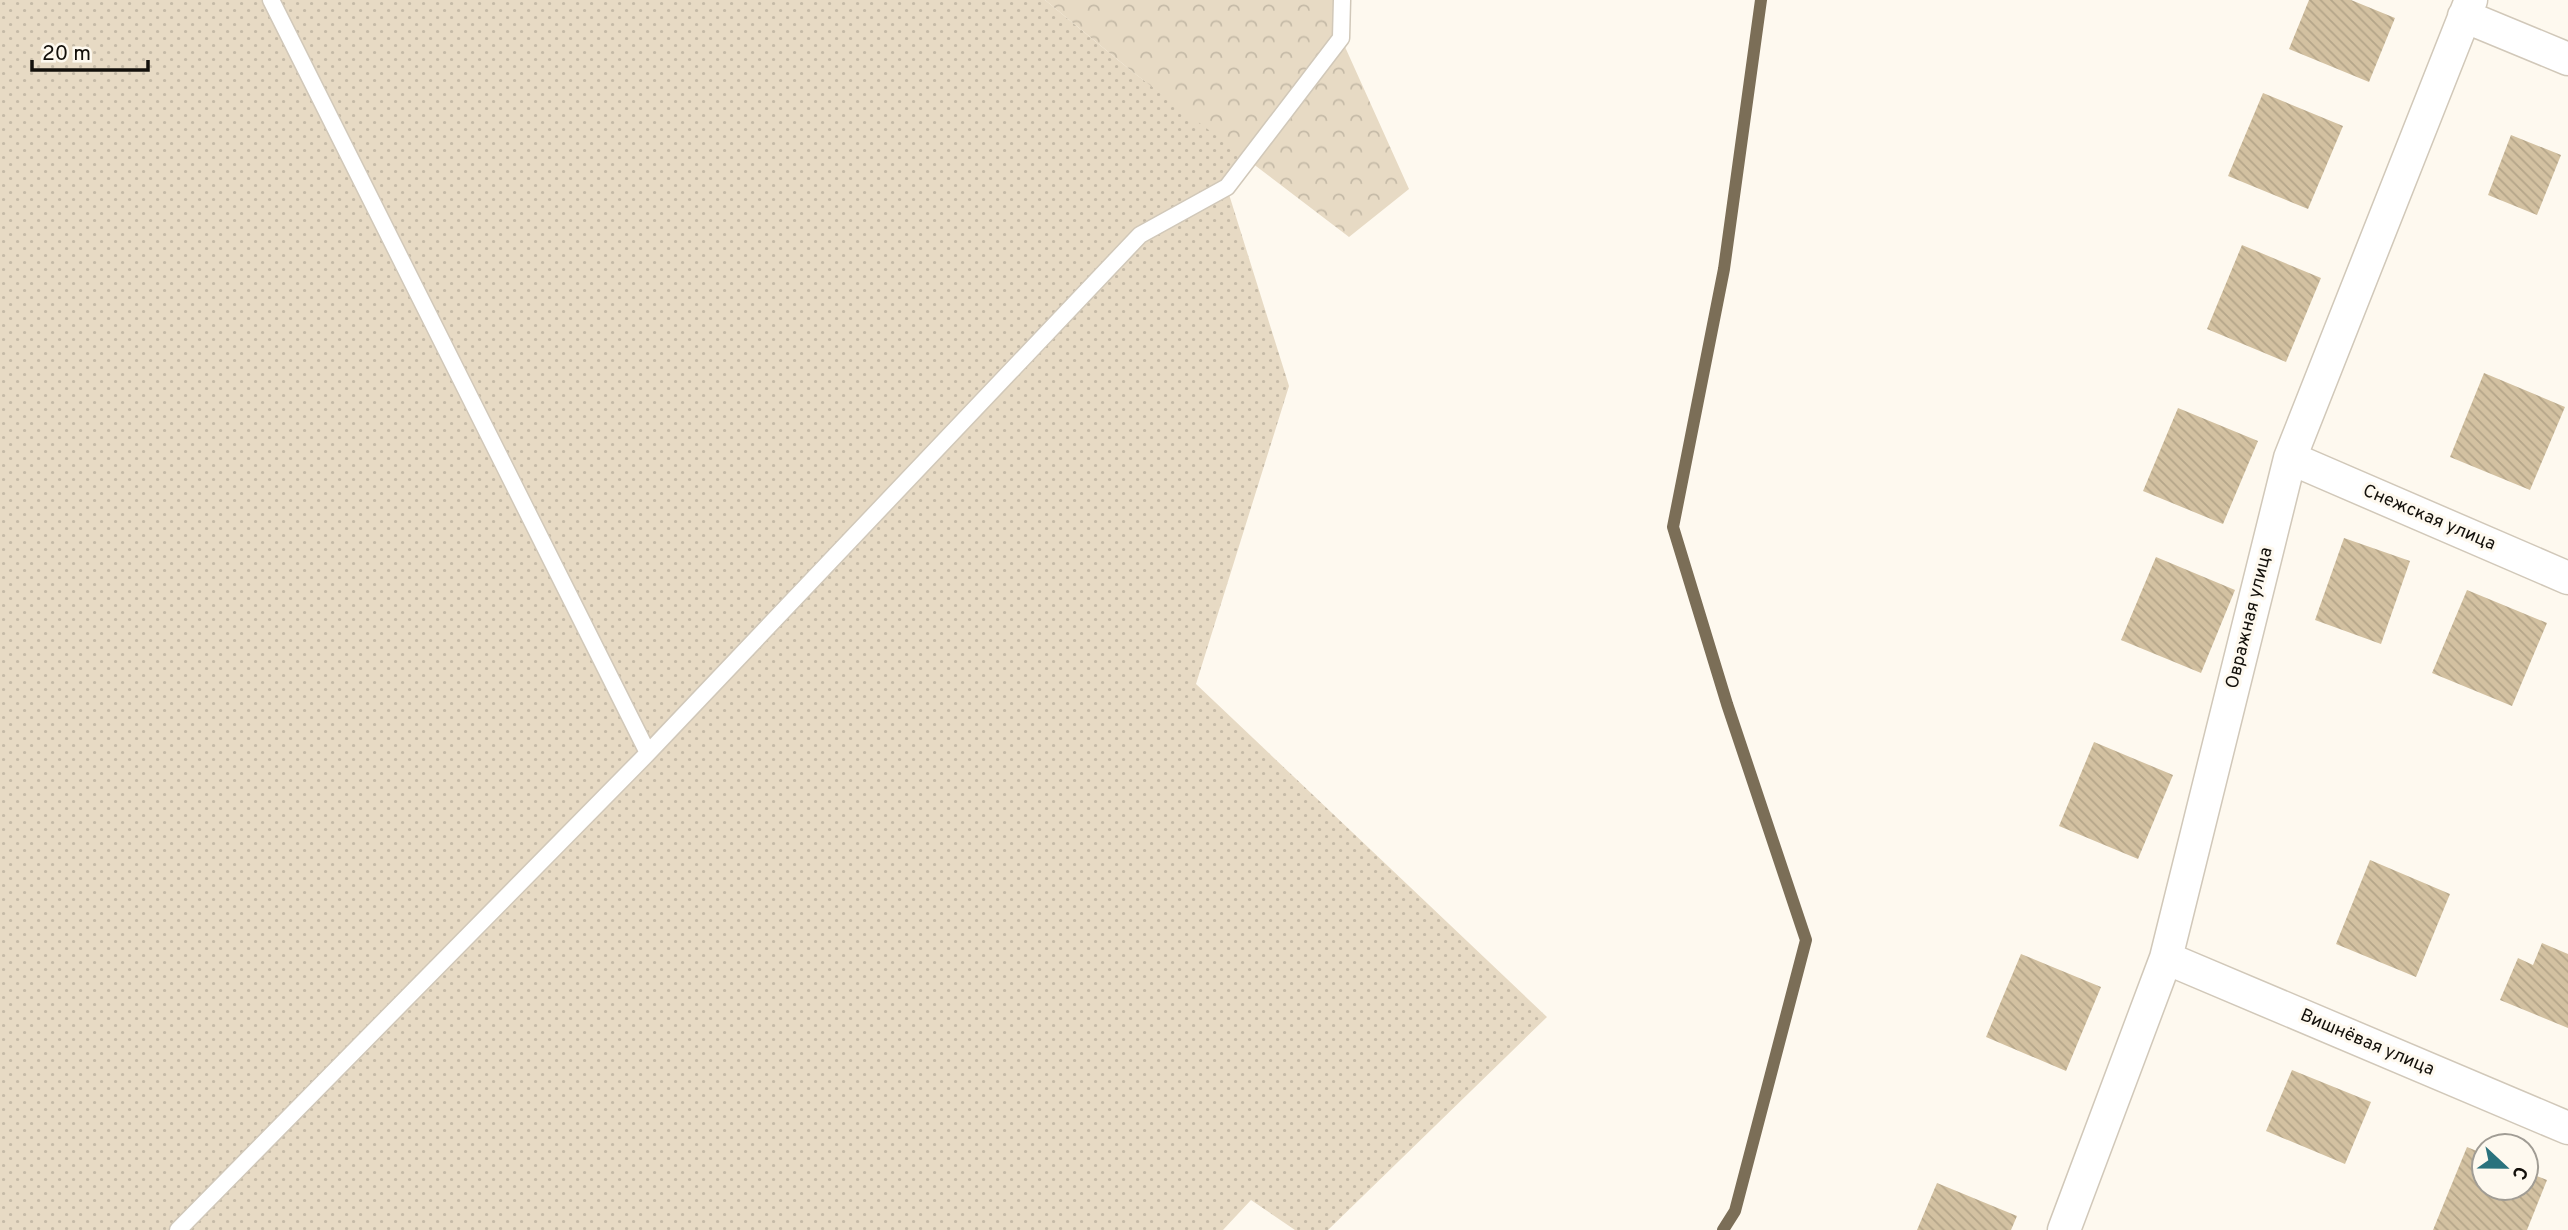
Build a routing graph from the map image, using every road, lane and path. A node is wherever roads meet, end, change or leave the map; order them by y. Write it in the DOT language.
graph roads {
  1 [pos="271,0"];
  2 [pos="1342,0"];
  3 [pos="2467,8"];
  4 [pos="2568,59"];
  5 [pos="2290,458"];
  6 [pos="2568,578"];
  7 [pos="648,753"];
  8 [pos="2166,958"];
  9 [pos="2568,1128"];
  10 [pos="178,1230"];
  11 [pos="2064,1230"];
  1 -- 7 [label="lane"];
  2 -- 7 [label="lane"];
  3 -- 4 [label="street"];
  3 -- 5 [label="street, Овражная улица"];
  5 -- 6 [label="street, Снежская улица"];
  5 -- 8 [label="street, Овражная улица"];
  7 -- 10 [label="lane"];
  8 -- 9 [label="street, Вишнёвая улица"];
  8 -- 11 [label="street, Овражная улица"];
}
